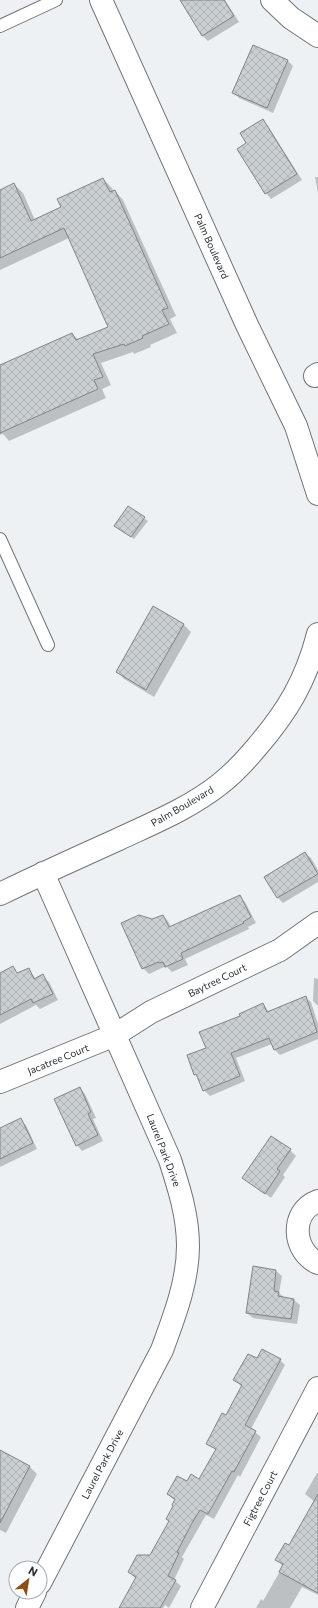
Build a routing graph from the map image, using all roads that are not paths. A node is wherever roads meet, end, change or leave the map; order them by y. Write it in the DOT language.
graph roads {
  1 [pos="56,0"];
  2 [pos="101,0"];
  3 [pos="272,0"];
  4 [pos="0,26"];
  5 [pos="318,36"];
  6 [pos="318,494"];
  7 [pos="0,539"];
  8 [pos="318,634"];
  9 [pos="48,645"];
  10 [pos="43,873"];
  11 [pos="0,894"];
  12 [pos="318,923"];
  13 [pos="115,1036"];
  14 [pos="0,1082"];
  15 [pos="318,1201"];
  16 [pos="318,1263"];
  17 [pos="318,1388"];
  18 [pos="48,1568"];
  19 [pos="202,1608"];
  1 -- 4 [label="lane"];
  2 -- 6 [label="street, Palm Boulevard"];
  3 -- 5 [label="street"];
  7 -- 9 [label="lane"];
  8 -- 10 [label="street, Palm Boulevard"];
  10 -- 11 [label="street, Palm Boulevard"];
  10 -- 13 [label="street, Laurel Park Drive"];
  12 -- 13 [label="street, Baytree Court"];
  13 -- 14 [label="street, Jacatree Court"];
  13 -- 18 [label="street, Laurel Park Drive"];
  15 -- 16 [label="street"];
  17 -- 19 [label="street, Figtree Court"];
}
